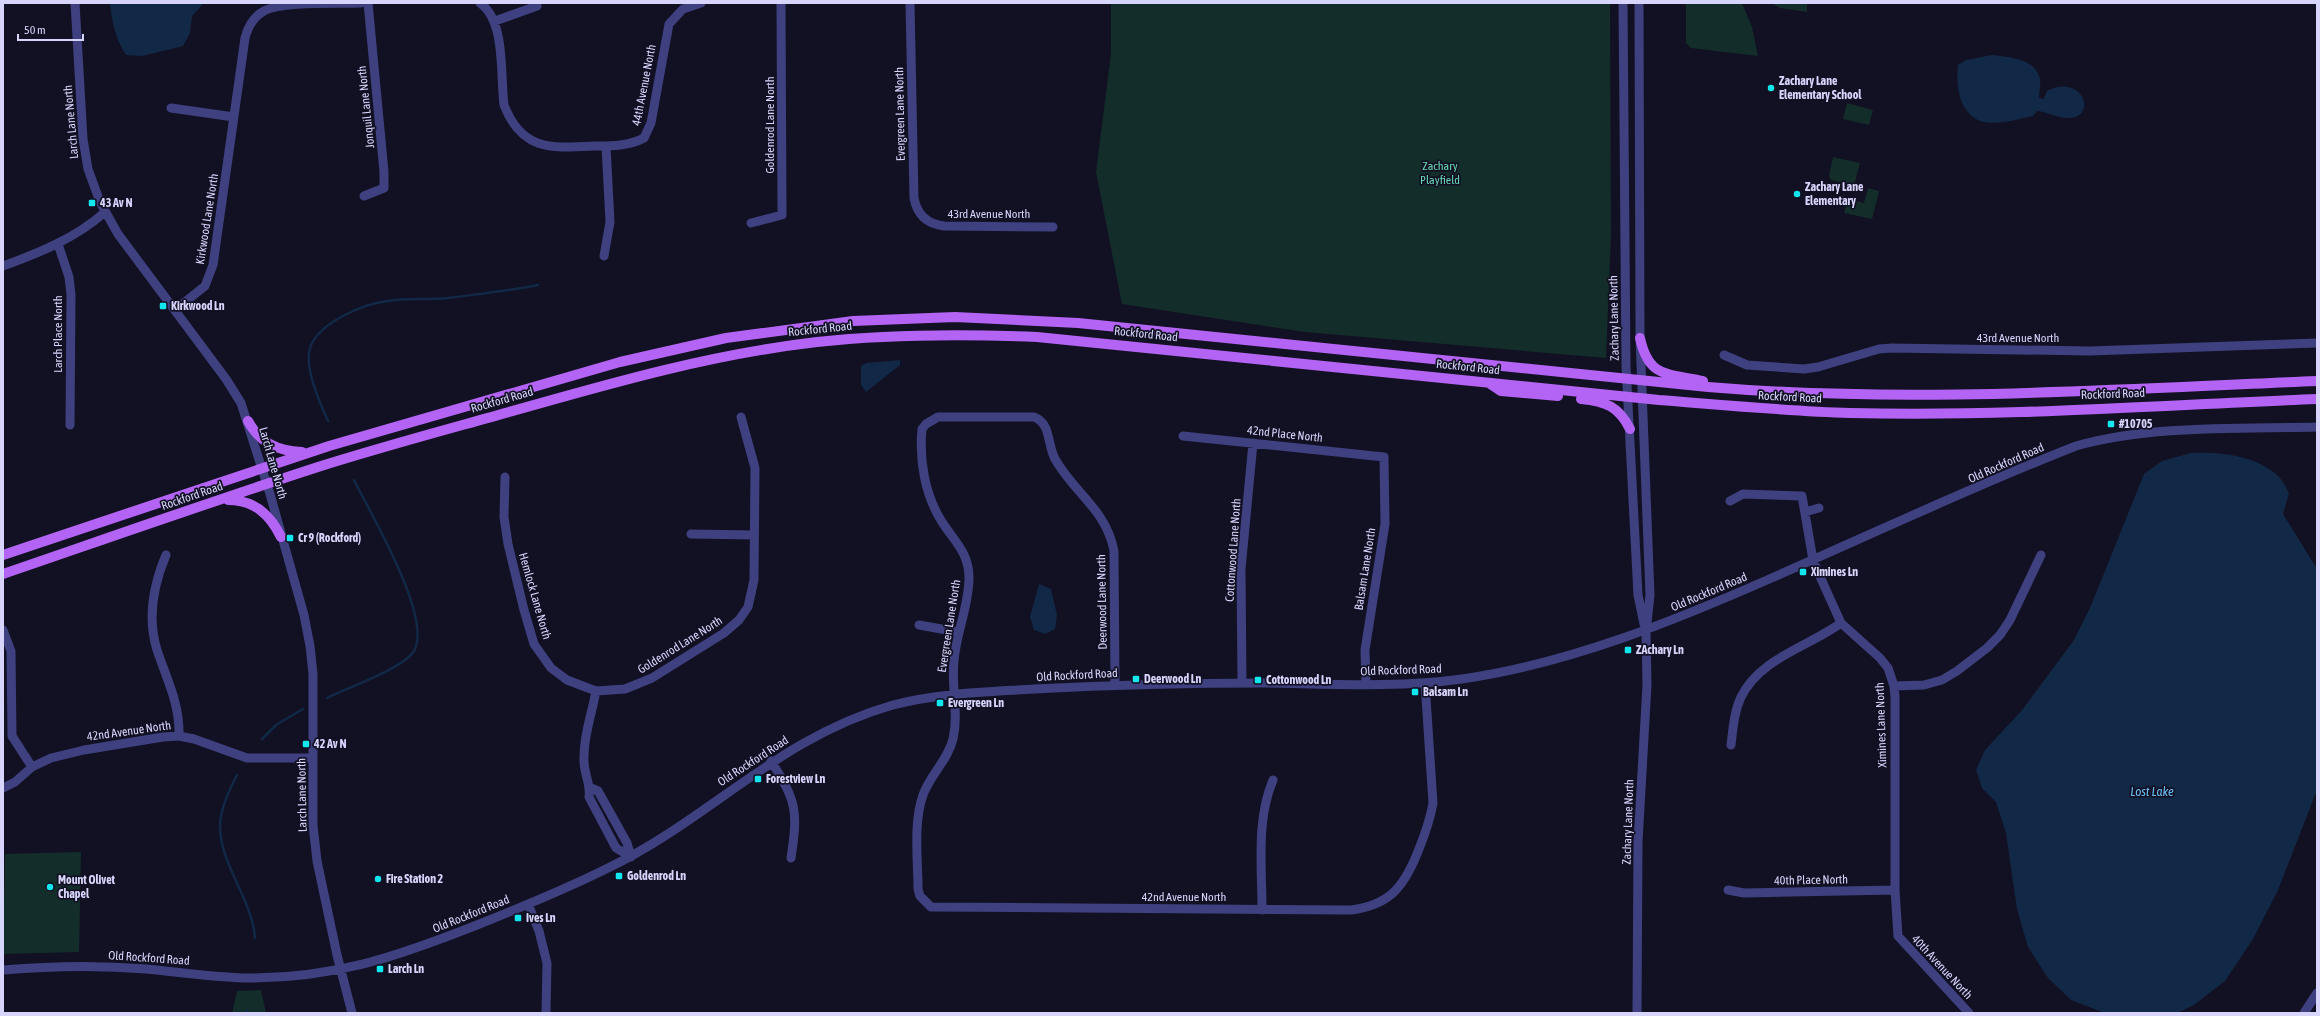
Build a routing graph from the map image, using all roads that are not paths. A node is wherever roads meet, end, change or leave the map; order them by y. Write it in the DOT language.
graph roads {
  1 [pos="75,3"];
  2 [pos="362,3"];
  3 [pos="368,3"];
  4 [pos="480,3"];
  5 [pos="701,3"];
  6 [pos="781,3"];
  7 [pos="910,3"];
  8 [pos="1623,3"];
  9 [pos="1639,3"];
  10 [pos="537,6"];
  11 [pos="495,21"];
  12 [pos="171,108"];
  13 [pos="234,117"];
  14 [pos="606,146"];
  15 [pos="364,196"];
  16 [pos="105,212"];
  17 [pos="925,220"];
  18 [pos="751,223"];
  19 [pos="1053,227"];
  20 [pos="58,244"];
  21 [pos="604,256"];
  22 [pos="3,266"];
  23 [pos="175,310"];
  24 [pos="1640,338"];
  25 [pos="2317,343"];
  26 [pos="1724,354"];
  27 [pos="1627,378"];
  28 [pos="1642,380"];
  29 [pos="2317,381"];
  30 [pos="1487,382"];
  31 [pos="1738,390"];
  32 [pos="1628,396"];
  33 [pos="1643,398"];
  34 [pos="2317,399"];
  35 [pos="741,416"];
  36 [pos="1041,420"];
  37 [pos="248,421"];
  38 [pos="70,425"];
  39 [pos="2317,427"];
  40 [pos="1630,429"];
  41 [pos="1183,436"];
  42 [pos="1253,443"];
  43 [pos="310,452"];
  44 [pos="1384,457"];
  45 [pos="262,467"];
  46 [pos="505,476"];
  47 [pos="267,484"];
  48 [pos="218,501"];
  49 [pos="1730,501"];
  50 [pos="1819,508"];
  51 [pos="1805,512"];
  52 [pos="690,534"];
  53 [pos="754,535"];
  54 [pos="1649,536"];
  55 [pos="281,537"];
  56 [pos="1635,537"];
  57 [pos="3,555"];
  58 [pos="166,555"];
  59 [pos="2041,555"];
  60 [pos="1813,560"];
  61 [pos="3,574"];
  62 [pos="1841,623"];
  63 [pos="919,625"];
  64 [pos="3,630"];
  65 [pos="958,632"];
  66 [pos="1646,632"];
  67 [pos="1242,683"];
  68 [pos="1425,683"];
  69 [pos="1366,684"];
  70 [pos="1115,685"];
  71 [pos="1894,686"];
  72 [pos="596,690"];
  73 [pos="955,695"];
  74 [pos="179,736"];
  75 [pos="1731,745"];
  76 [pos="313,758"];
  77 [pos="772,761"];
  78 [pos="32,767"];
  79 [pos="1273,780"];
  80 [pos="3,788"];
  81 [pos="631,857"];
  82 [pos="791,858"];
  83 [pos="1728,890"];
  84 [pos="1895,890"];
  85 [pos="528,904"];
  86 [pos="940,908"];
  87 [pos="1262,910"];
  88 [pos="1898,936"];
  89 [pos="3,970"];
  90 [pos="340,971"];
  91 [pos="2317,993"];
  92 [pos="352,1013"];
  93 [pos="546,1013"];
  94 [pos="1637,1013"];
  95 [pos="1969,1013"];
  96 [pos="2304,1013"];
  1 -- 16 [label="street, Larch Lane North"];
  2 -- 13 [label="street, Kirkwood Lane North"];
  3 -- 15 [label="street, Jonquil Lane North"];
  4 -- 11 [label="street"];
  5 -- 14 [label="street, 44th Avenue North"];
  6 -- 18 [label="street, Goldenrod Lane North"];
  7 -- 17 [label="street, Evergreen Lane North"];
  8 -- 27 [label="street, Zachary Lane North"];
  9 -- 24 [label="street, Zachary Lane North"];
  10 -- 11 [label="street"];
  11 -- 14 [label="street, 44th Avenue North"];
  12 -- 13 [label="street"];
  13 -- 23 [label="street, Kirkwood Lane North"];
  14 -- 21 [label="street"];
  16 -- 20 [label="street"];
  16 -- 23 [label="street, Larch Lane North"];
  17 -- 19 [label="street, 43rd Avenue North"];
  20 -- 22 [label="street"];
  20 -- 38 [label="street, Larch Place North"];
  23 -- 37 [label="street, Larch Lane North"];
  24 -- 28 [label="street, Zachary Lane North"];
  24 -- 31 [label="main road"];
  25 -- 26 [label="street, 43rd Avenue North"];
  27 -- 28 [label="main road, Rockford Road"];
  27 -- 32 [label="street, Zachary Lane North"];
  27 -- 43 [label="main road, Rockford Road"];
  28 -- 31 [label="main road, Rockford Road"];
  28 -- 33 [label="street, Zachary Lane North"];
  29 -- 31 [label="main road, Rockford Road"];
  30 -- 32 [label="main road, Rockford Road"];
  30 -- 40 [label="main road"];
  30 -- 47 [label="main road, Rockford Road"];
  32 -- 33 [label="main road, Rockford Road"];
  32 -- 40 [label="street, Zachary Lane North"];
  33 -- 34 [label="main road, Rockford Road"];
  33 -- 54 [label="street, Zachary Lane North"];
  35 -- 53 [label="street, Goldenrod Lane North"];
  36 -- 65 [label="street, Evergreen Lane North"];
  36 -- 70 [label="street, Deerwood Lane North"];
  37 -- 43 [label="main road"];
  37 -- 45 [label="street, Larch Lane North"];
  39 -- 60 [label="street, Old Rockford Road"];
  40 -- 56 [label="street, Zachary Lane North"];
  41 -- 42 [label="street, 42nd Place North"];
  42 -- 44 [label="street, 42nd Place North"];
  42 -- 67 [label="street, Cottonwood Lane North"];
  43 -- 45 [label="main road, Rockford Road"];
  44 -- 69 [label="street, Balsam Lane North"];
  45 -- 47 [label="street, Larch Lane North"];
  45 -- 57 [label="main road, Rockford Road"];
  46 -- 72 [label="street, Hemlock Lane North"];
  47 -- 48 [label="main road, Rockford Road"];
  47 -- 55 [label="street, Larch Lane North"];
  48 -- 55 [label="main road"];
  48 -- 61 [label="main road, Rockford Road"];
  49 -- 51 [label="street, Ximines Lane North"];
  50 -- 51 [label="street"];
  51 -- 60 [label="street, Ximines Lane North"];
  52 -- 53 [label="street"];
  53 -- 72 [label="street, Goldenrod Lane North"];
  54 -- 56 [label="street"];
  54 -- 66 [label="street, Zachary Lane North"];
  55 -- 76 [label="street, Larch Lane North"];
  56 -- 66 [label="street, Zachary Lane North"];
  58 -- 74 [label="street"];
  59 -- 71 [label="street"];
  60 -- 62 [label="street, Ximines Lane North"];
  60 -- 66 [label="street, Old Rockford Road"];
  62 -- 71 [label="street, Ximines Lane North"];
  62 -- 75 [label="street"];
  63 -- 65 [label="street"];
  64 -- 78 [label="street"];
  65 -- 73 [label="street, Evergreen Lane North"];
  66 -- 68 [label="street, Old Rockford Road"];
  66 -- 94 [label="street, Zachary Lane North"];
  67 -- 69 [label="street, Old Rockford Road"];
  67 -- 70 [label="street, Old Rockford Road"];
  68 -- 69 [label="street, Old Rockford Road"];
  68 -- 87 [label="street, 42nd Avenue North"];
  70 -- 73 [label="street, Old Rockford Road"];
  71 -- 84 [label="street, Ximines Lane North"];
  72 -- 81 [label="street"];
  73 -- 77 [label="street, Old Rockford Road"];
  73 -- 86 [label="street, Evergreen Lane North"];
  74 -- 76 [label="street, 42nd Avenue North"];
  74 -- 78 [label="street, 42nd Avenue North"];
  76 -- 90 [label="street, Larch Lane North"];
  77 -- 81 [label="street, Old Rockford Road"];
  77 -- 82 [label="street"];
  78 -- 80 [label="street, 42nd Avenue North"];
  79 -- 87 [label="street"];
  81 -- 85 [label="street, Old Rockford Road"];
  83 -- 84 [label="street, 40th Place North"];
  84 -- 88 [label="street, Ximines Lane North"];
  85 -- 90 [label="street, Old Rockford Road"];
  85 -- 93 [label="street"];
  86 -- 87 [label="street, 42nd Avenue North"];
  88 -- 95 [label="street, 40th Avenue North"];
  89 -- 90 [label="street, Old Rockford Road"];
  90 -- 92 [label="street, Larch Lane North"];
  91 -- 96 [label="street"];
}
